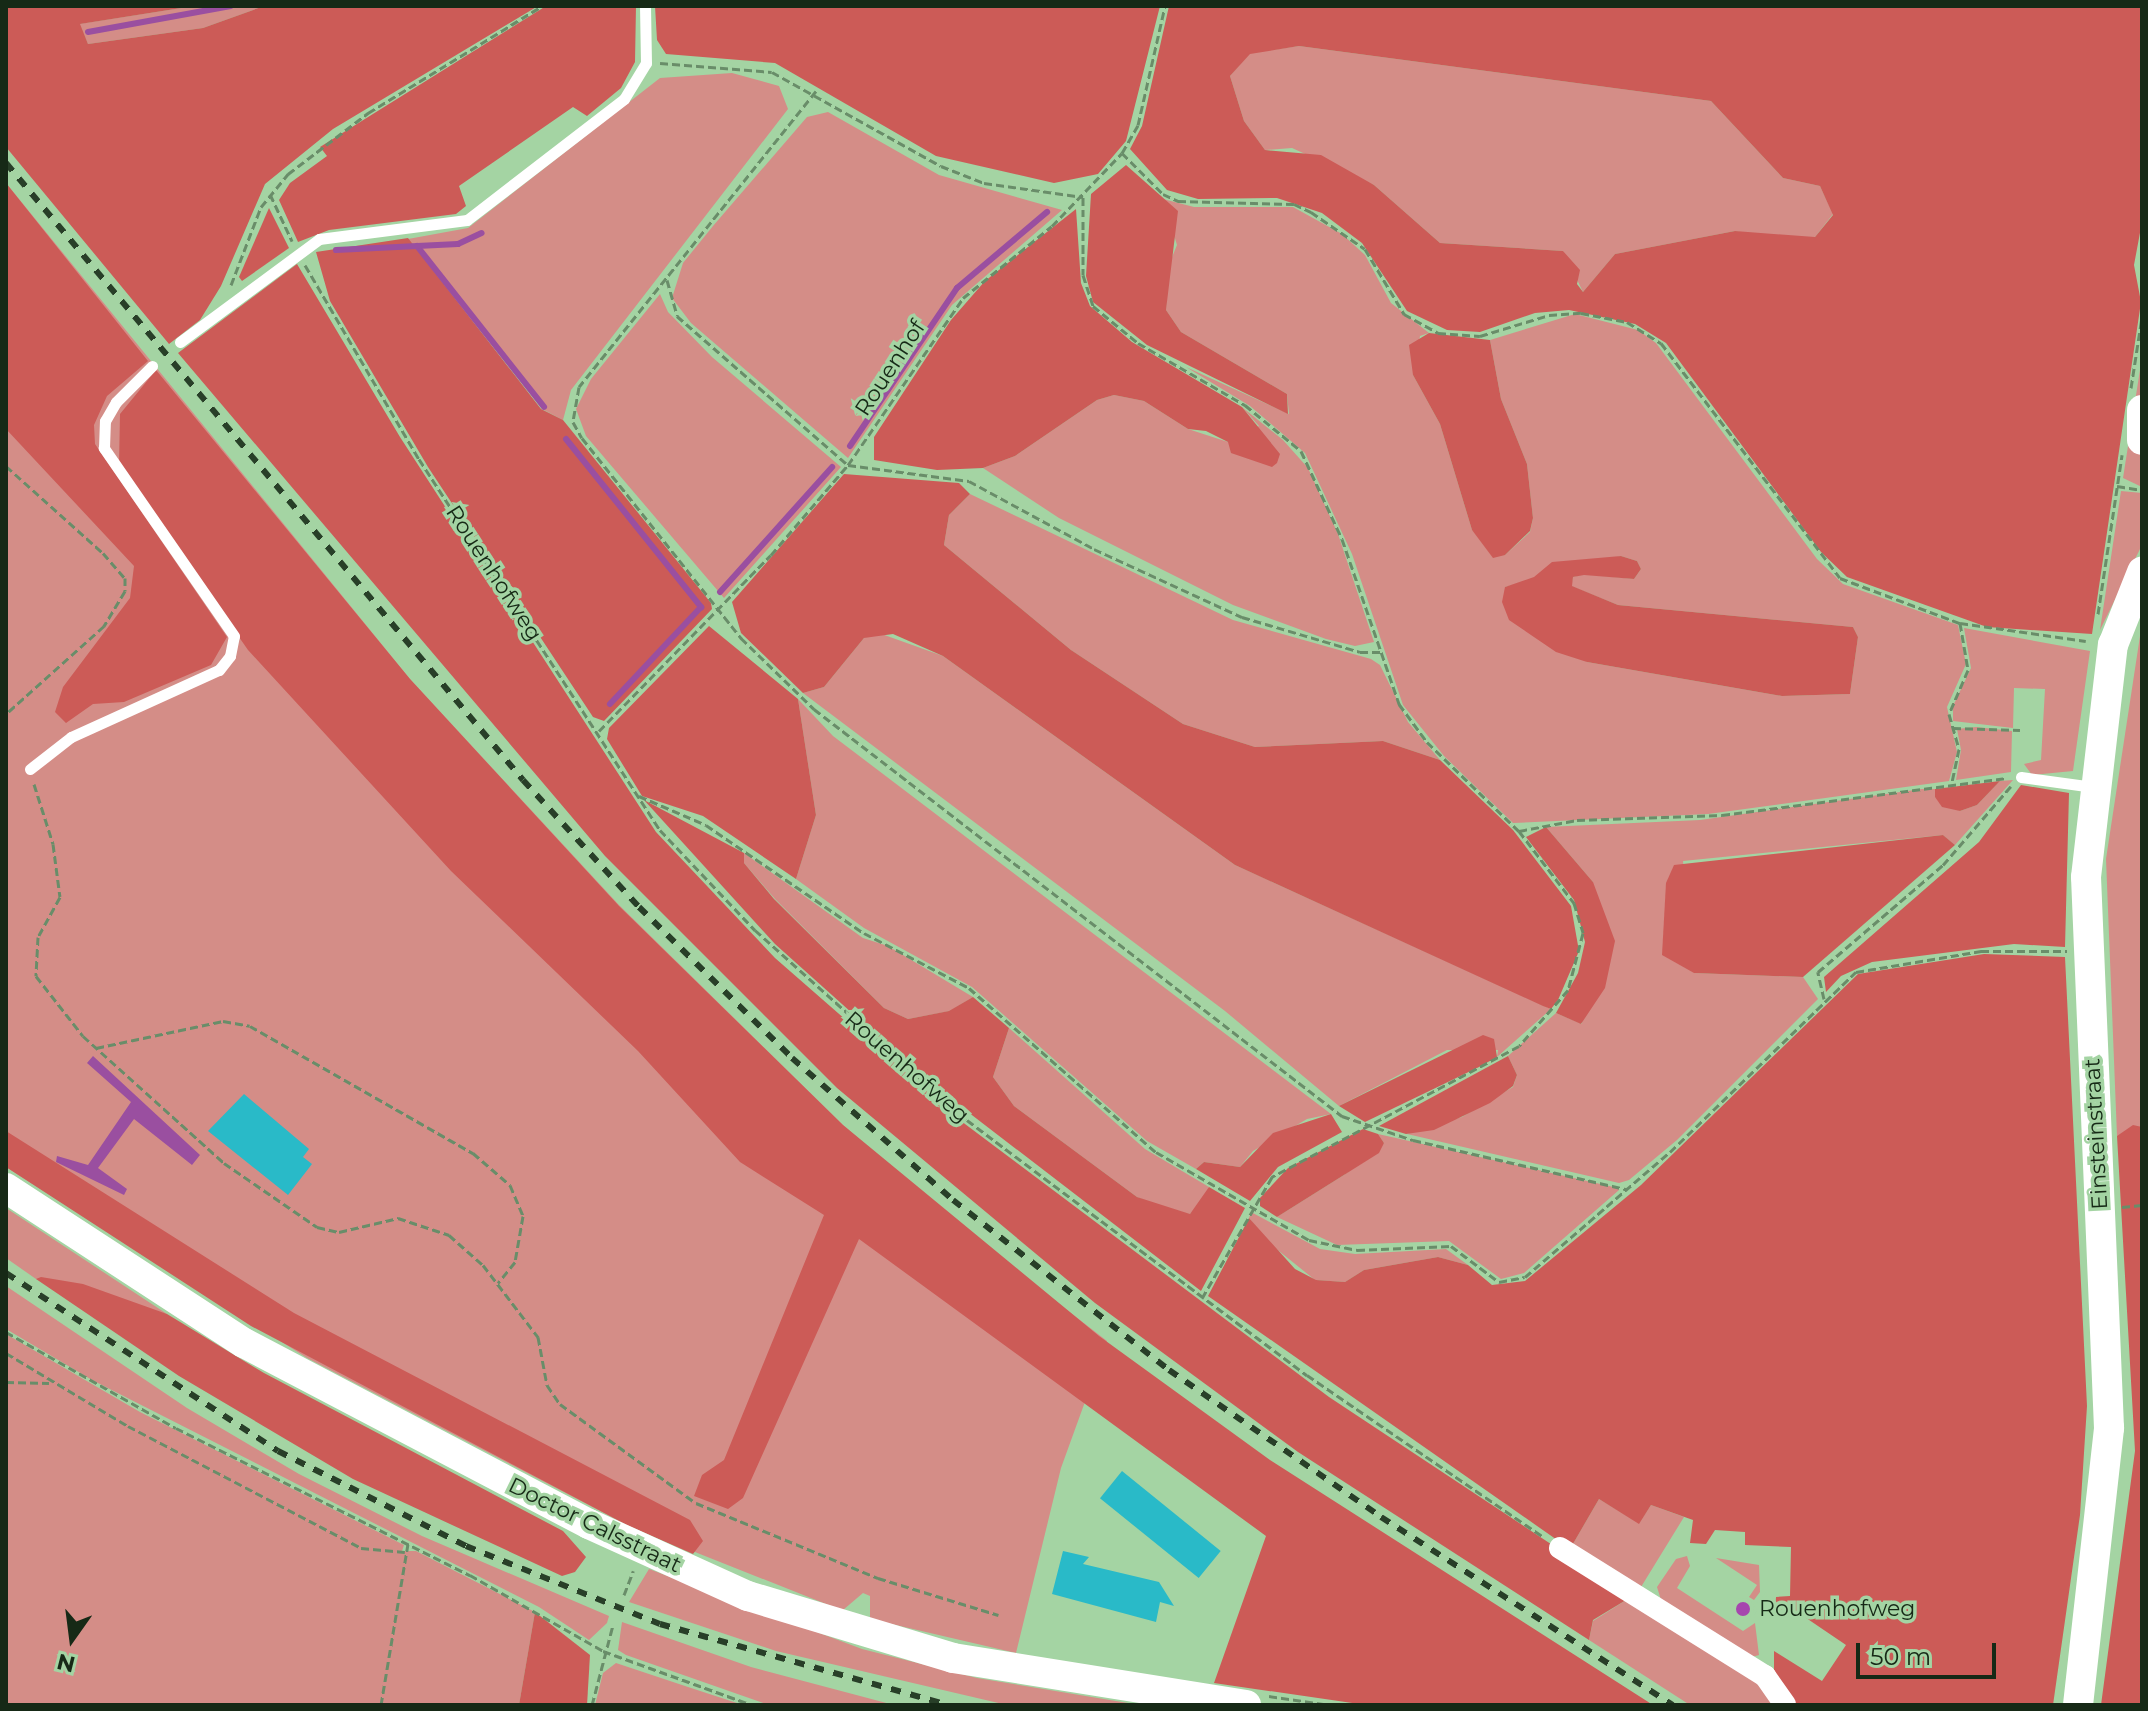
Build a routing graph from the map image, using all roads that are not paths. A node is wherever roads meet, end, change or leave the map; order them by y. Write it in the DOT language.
graph roads {
  1 [pos="645,6"];
  2 [pos="180,342"];
  3 [pos="152,366"];
  4 [pos="2136,406"];
  5 [pos="2142,440"];
  6 [pos="2142,572"];
  7 [pos="30,769"];
  8 [pos="2021,777"];
  9 [pos="2101,788"];
  10 [pos="6,1188"];
  11 [pos="1560,1548"];
  12 [pos="2078,1704"];
  13 [pos="1246,1705"];
  14 [pos="1785,1705"];
  1 -- 2 [label="lane"];
  3 -- 7 [label="lane"];
  4 -- 5 [label="street"];
  6 -- 9 [label="street, Einsteinstraat"];
  8 -- 9 [label="lane"];
  9 -- 12 [label="street, Einsteinstraat"];
  10 -- 13 [label="street, Doctor Calsstraat"];
  11 -- 14 [label="street"];
}
